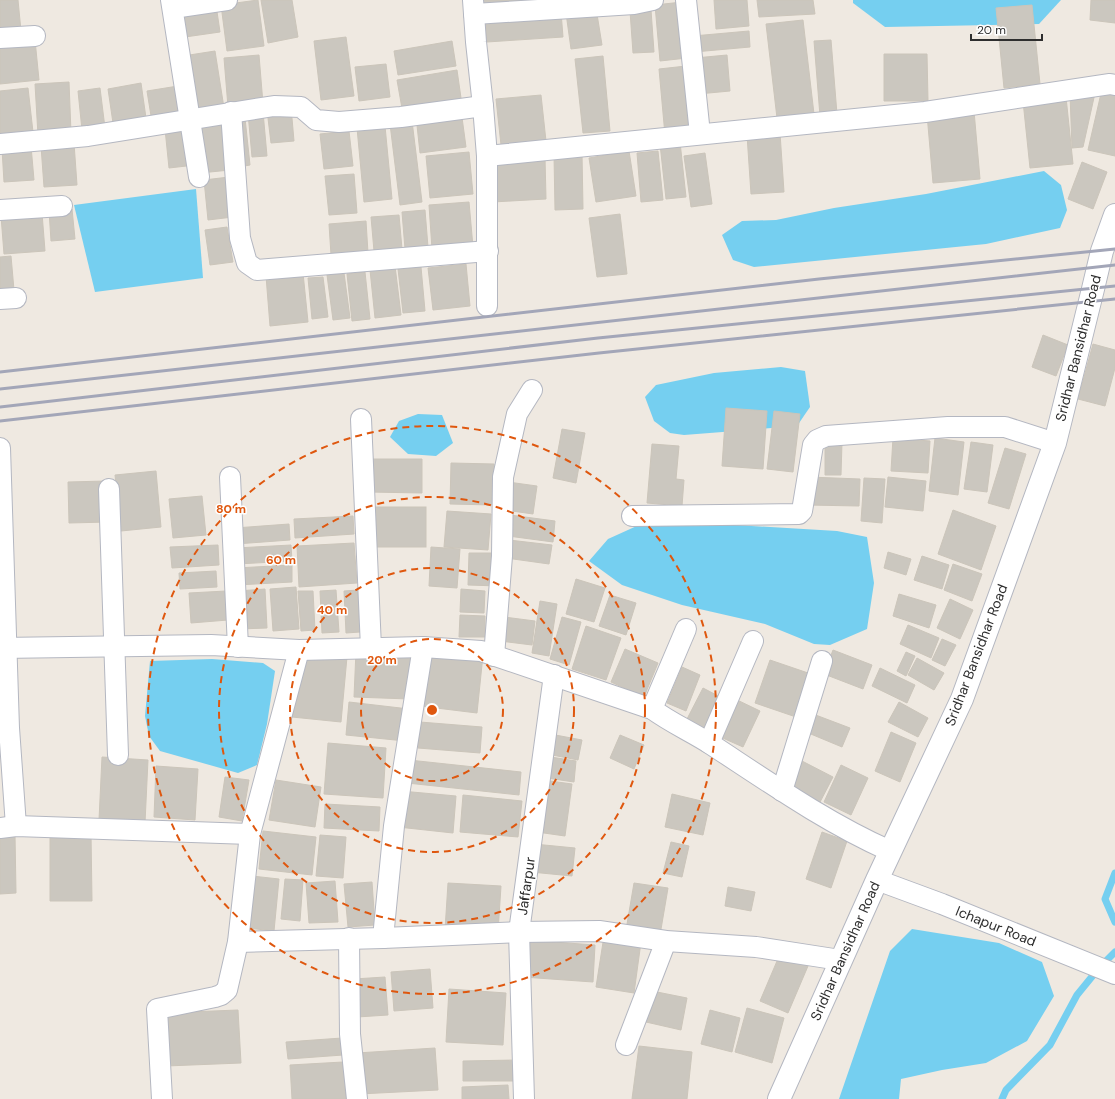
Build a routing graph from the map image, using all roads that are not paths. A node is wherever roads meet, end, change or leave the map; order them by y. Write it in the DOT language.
graph roads {
  1 [pos="227,0"];
  2 [pos="653,0"];
  3 [pos="686,0"];
  4 [pos="172,4"];
  5 [pos="473,7"];
  6 [pos="35,36"];
  7 [pos="0,38"];
  8 [pos="1115,85"];
  9 [pos="483,106"];
  10 [pos="231,112"];
  11 [pos="190,118"];
  12 [pos="700,134"];
  13 [pos="0,144"];
  14 [pos="487,156"];
  15 [pos="199,177"];
  16 [pos="62,206"];
  17 [pos="0,210"];
  18 [pos="1115,216"];
  19 [pos="488,251"];
  20 [pos="487,306"];
  21 [pos="532,390"];
  22 [pos="361,419"];
  23 [pos="1055,443"];
  24 [pos="0,448"];
  25 [pos="230,477"];
  26 [pos="109,489"];
  27 [pos="632,516"];
  28 [pos="686,629"];
  29 [pos="753,641"];
  30 [pos="423,646"];
  31 [pos="115,647"];
  32 [pos="238,647"];
  33 [pos="3,648"];
  34 [pos="371,648"];
  35 [pos="299,650"];
  36 [pos="494,656"];
  37 [pos="822,660"];
  38 [pos="554,675"];
  39 [pos="652,709"];
  40 [pos="709,743"];
  41 [pos="118,755"];
  42 [pos="782,791"];
  43 [pos="8,827"];
  44 [pos="250,834"];
  45 [pos="890,851"];
  46 [pos="877,880"];
  47 [pos="519,932"];
  48 [pos="349,938"];
  49 [pos="383,938"];
  50 [pos="238,942"];
  51 [pos="666,942"];
  52 [pos="840,960"];
  53 [pos="1115,974"];
  54 [pos="626,1045"];
  55 [pos="162,1099"];
  56 [pos="357,1099"];
  57 [pos="524,1099"];
  58 [pos="779,1099"];
  1 -- 4 [label="street"];
  2 -- 5 [label="street"];
  3 -- 12 [label="street"];
  4 -- 11 [label="street"];
  5 -- 9 [label="street"];
  6 -- 7 [label="street"];
  8 -- 12 [label="street"];
  9 -- 10 [label="street"];
  9 -- 14 [label="street"];
  10 -- 11 [label="street"];
  10 -- 19 [label="street"];
  11 -- 13 [label="street"];
  11 -- 15 [label="street"];
  12 -- 14 [label="street"];
  14 -- 19 [label="street"];
  16 -- 17 [label="street"];
  18 -- 23 [label="street, Sridhar Bansidhar Road"];
  19 -- 20 [label="street"];
  21 -- 36 [label="street"];
  22 -- 34 [label="street"];
  23 -- 27 [label="street"];
  23 -- 45 [label="street, Sridhar Bansidhar Road"];
  24 -- 33 [label="street"];
  25 -- 32 [label="street"];
  26 -- 31 [label="street"];
  28 -- 39 [label="street"];
  29 -- 40 [label="street"];
  30 -- 34 [label="street"];
  30 -- 36 [label="street"];
  30 -- 49 [label="street"];
  31 -- 32 [label="street"];
  31 -- 33 [label="street"];
  31 -- 41 [label="street"];
  32 -- 35 [label="street"];
  33 -- 43 [label="street"];
  34 -- 35 [label="street"];
  35 -- 44 [label="street"];
  36 -- 38 [label="street"];
  37 -- 42 [label="street"];
  38 -- 39 [label="street"];
  38 -- 47 [label="street, Jaffarpur"];
  39 -- 40 [label="street"];
  40 -- 42 [label="street"];
  42 -- 45 [label="street"];
  43 -- 44 [label="street"];
  44 -- 50 [label="street"];
  45 -- 46 [label="street, Sridhar Bansidhar Road"];
  46 -- 52 [label="street, Sridhar Bansidhar Road"];
  46 -- 53 [label="street, Ichapur Road"];
  47 -- 49 [label="street"];
  47 -- 51 [label="street"];
  47 -- 57 [label="street, Jaffarpur"];
  48 -- 49 [label="street"];
  48 -- 50 [label="street"];
  48 -- 56 [label="street"];
  50 -- 55 [label="street"];
  51 -- 52 [label="street"];
  51 -- 54 [label="street"];
  52 -- 58 [label="street, Sridhar Bansidhar Road"];
}
